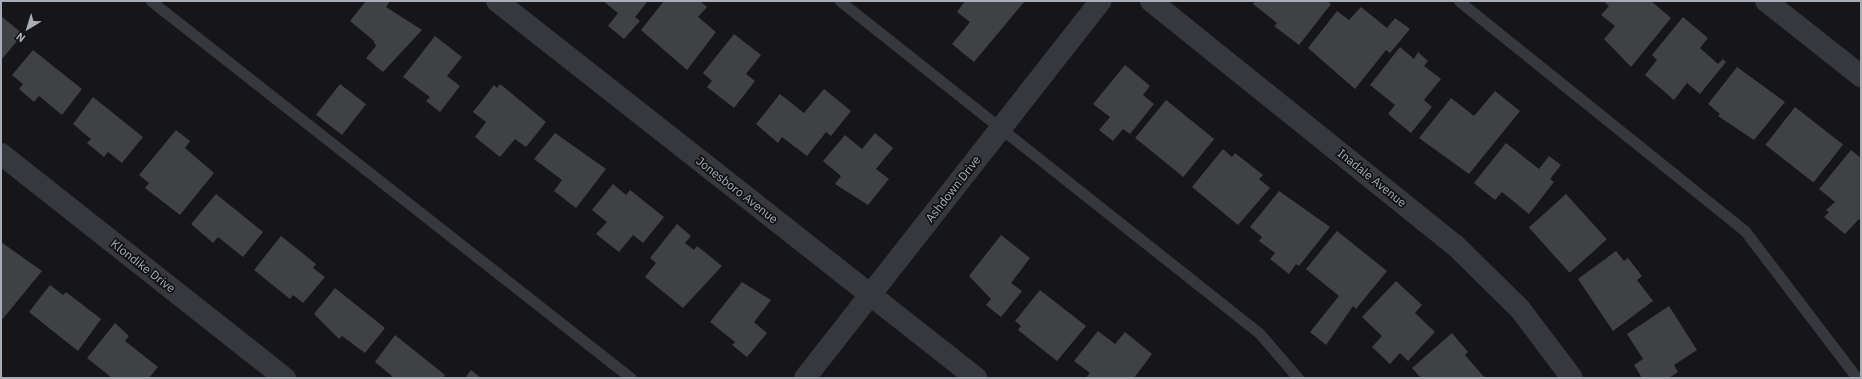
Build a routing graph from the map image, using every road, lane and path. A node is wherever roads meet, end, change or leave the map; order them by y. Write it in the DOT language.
graph roads {
  1 [pos="151,1"];
  2 [pos="497,1"];
  3 [pos="840,1"];
  4 [pos="1101,1"];
  5 [pos="1151,1"];
  6 [pos="1459,1"];
  7 [pos="1766,1"];
  8 [pos="1861,76"];
  9 [pos="1001,128"];
  10 [pos="1,154"];
  11 [pos="870,295"];
  12 [pos="285,378"];
  13 [pos="631,378"];
  14 [pos="805,378"];
  15 [pos="976,378"];
  16 [pos="1298,378"];
  17 [pos="1572,378"];
  18 [pos="1857,378"];
  1 -- 13 [label="lane"];
  2 -- 11 [label="street, Jonesboro Avenue"];
  3 -- 9 [label="lane"];
  4 -- 9 [label="street, Ashdown Drive"];
  5 -- 17 [label="street, Inadale Avenue"];
  6 -- 18 [label="lane"];
  7 -- 8 [label="street"];
  9 -- 11 [label="street, Ashdown Drive"];
  9 -- 16 [label="lane"];
  10 -- 12 [label="street, Klondike Drive"];
  11 -- 14 [label="street, Ashdown Drive"];
  11 -- 15 [label="street, Jonesboro Avenue"];
}
